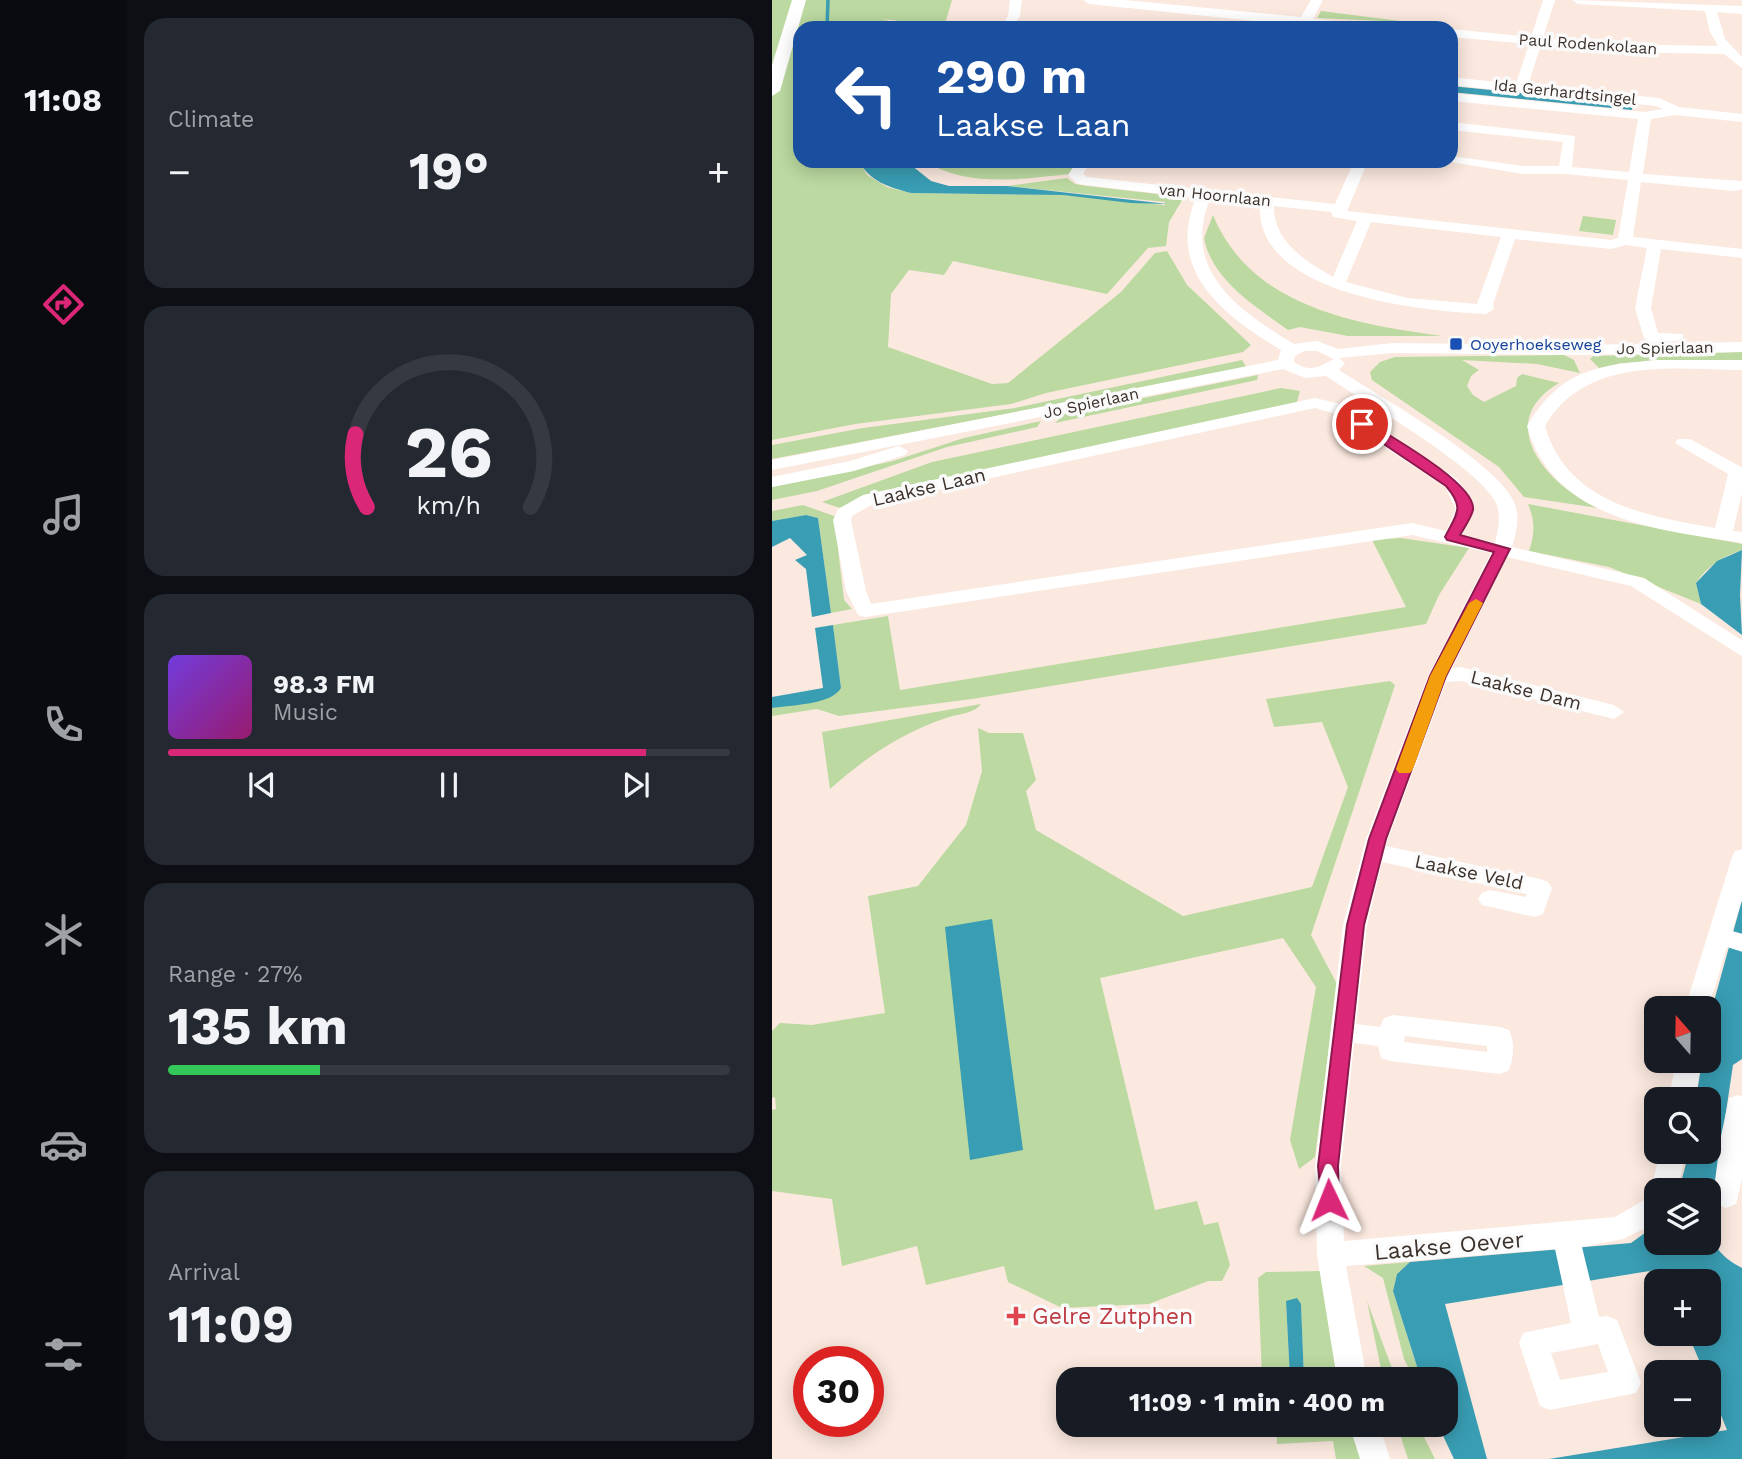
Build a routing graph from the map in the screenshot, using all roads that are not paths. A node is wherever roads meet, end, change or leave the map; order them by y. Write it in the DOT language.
graph roads {
  1 [pos="799,0"];
  2 [pos="1016,0"];
  3 [pos="1089,0"];
  4 [pos="1317,0"];
  5 [pos="1550,0"];
  6 [pos="1578,0"];
  7 [pos="1711,6"];
  8 [pos="1742,10"];
  9 [pos="1011,21"];
  10 [pos="1274,21"];
  11 [pos="1303,21"];
  12 [pos="1458,34"];
  13 [pos="1536,41"];
  14 [pos="1725,50"];
  15 [pos="1742,65"];
  16 [pos="1458,82"];
  17 [pos="1521,88"];
  18 [pos="772,91"];
  19 [pos="1458,98"];
  20 [pos="1676,111"];
  21 [pos="1645,116"];
  22 [pos="1742,117"];
  23 [pos="1458,127"];
  24 [pos="1458,161"];
  25 [pos="1080,168"];
  26 [pos="1358,168"];
  27 [pos="1565,170"];
  28 [pos="1634,177"];
  29 [pos="1740,188"];
  30 [pos="1205,194"];
  31 [pos="1267,201"];
  32 [pos="1340,209"];
  33 [pos="1366,217"];
  34 [pos="1510,233"];
  35 [pos="1625,241"];
  36 [pos="1655,244"];
  37 [pos="1742,254"];
  38 [pos="1338,283"];
  39 [pos="1742,335"];
  40 [pos="1742,347"];
  41 [pos="1577,350"];
  42 [pos="1289,356"];
  43 [pos="1332,362"];
  44 [pos="1742,365"];
  45 [pos="1591,373"];
  46 [pos="978,426"];
  47 [pos="1684,443"];
  48 [pos="772,465"];
  49 [pos="772,482"];
  50 [pos="1723,535"];
  51 [pos="1452,537"];
  52 [pos="1742,538"];
  53 [pos="1502,549"];
  54 [pos="1742,651"];
  55 [pos="1438,676"];
  56 [pos="1614,712"];
  57 [pos="1374,852"];
  58 [pos="1742,857"];
  59 [pos="1491,899"];
  60 [pos="1718,935"];
  61 [pos="1742,943"];
  62 [pos="1700,996"];
  63 [pos="1342,1032"];
  64 [pos="1392,1038"];
  65 [pos="1738,1106"];
  66 [pos="1721,1145"];
  67 [pos="1721,1155"];
  68 [pos="1726,1196"];
  69 [pos="1644,1218"];
  70 [pos="1566,1236"];
  71 [pos="1331,1255"];
  72 [pos="1588,1333"];
  73 [pos="1349,1367"];
  74 [pos="1368,1437"];
  75 [pos="1375,1459"];
  1 -- 18 [label="main road"];
  2 -- 9 [label="street"];
  3 -- 10 [label="street"];
  4 -- 11 [label="street"];
  5 -- 13 [label="street"];
  6 -- 7 [label="street"];
  7 -- 8 [label="street"];
  7 -- 14 [label="street"];
  12 -- 13 [label="street, Paul Rodenkolaan"];
  13 -- 14 [label="street, Paul Rodenkolaan"];
  13 -- 17 [label="street"];
  14 -- 15 [label="street"];
  16 -- 17 [label="street, Ida Gerhardtsingel"];
  17 -- 20 [label="street, Ida Gerhardtsingel"];
  19 -- 21 [label="street, Ida Gerhardtsingel"];
  20 -- 21 [label="street, Ida Gerhardtsingel"];
  20 -- 22 [label="street, Ida Gerhardtsingel"];
  21 -- 28 [label="street"];
  23 -- 27 [label="street"];
  24 -- 27 [label="street"];
  25 -- 30 [label="street, van Hoornlaan"];
  26 -- 32 [label="street"];
  27 -- 28 [label="street"];
  28 -- 29 [label="street"];
  28 -- 35 [label="street"];
  30 -- 31 [label="street, van Hoornlaan"];
  30 -- 42 [label="street"];
  31 -- 32 [label="street, van Hoornlaan"];
  31 -- 38 [label="street"];
  32 -- 33 [label="street, van Hoornlaan"];
  33 -- 34 [label="street, van Hoornlaan"];
  33 -- 38 [label="street"];
  34 -- 35 [label="street, van Hoornlaan"];
  34 -- 38 [label="street"];
  35 -- 36 [label="street, van Hoornlaan"];
  36 -- 37 [label="street, van Hoornlaan"];
  36 -- 39 [label="street"];
  40 -- 41 [label="street, Jo Spierlaan"];
  41 -- 43 [label="street, Jo Spierlaan"];
  41 -- 45 [label="street"];
  42 -- 43 [label="street"];
  42 -- 43 [label="street"];
  42 -- 46 [label="street, Jo Spierlaan"];
  43 -- 53 [label="street"];
  44 -- 45 [label="street"];
  45 -- 50 [label="street"];
  46 -- 48 [label="street, Jo Spierlaan"];
  46 -- 49 [label="street, Jo Spierlaan"];
  47 -- 50 [label="street"];
  50 -- 52 [label="street"];
  51 -- 51 [label="street, Laakse Laan"];
  51 -- 53 [label="street, Laakse Laan"];
  53 -- 54 [label="street"];
  53 -- 55 [label="street"];
  55 -- 56 [label="street, Laakse Dam"];
  55 -- 57 [label="street"];
  57 -- 59 [label="street, Laakse Veld"];
  57 -- 63 [label="street"];
  58 -- 60 [label="street"];
  60 -- 61 [label="street"];
  60 -- 62 [label="street"];
  63 -- 64 [label="street"];
  63 -- 71 [label="street"];
  65 -- 66 [label="street"];
  67 -- 68 [label="street"];
  69 -- 70 [label="street, Laakse Oever"];
  70 -- 71 [label="street, Laakse Oever"];
  70 -- 72 [label="street"];
  71 -- 73 [label="street"];
  74 -- 75 [label="street"];
}
